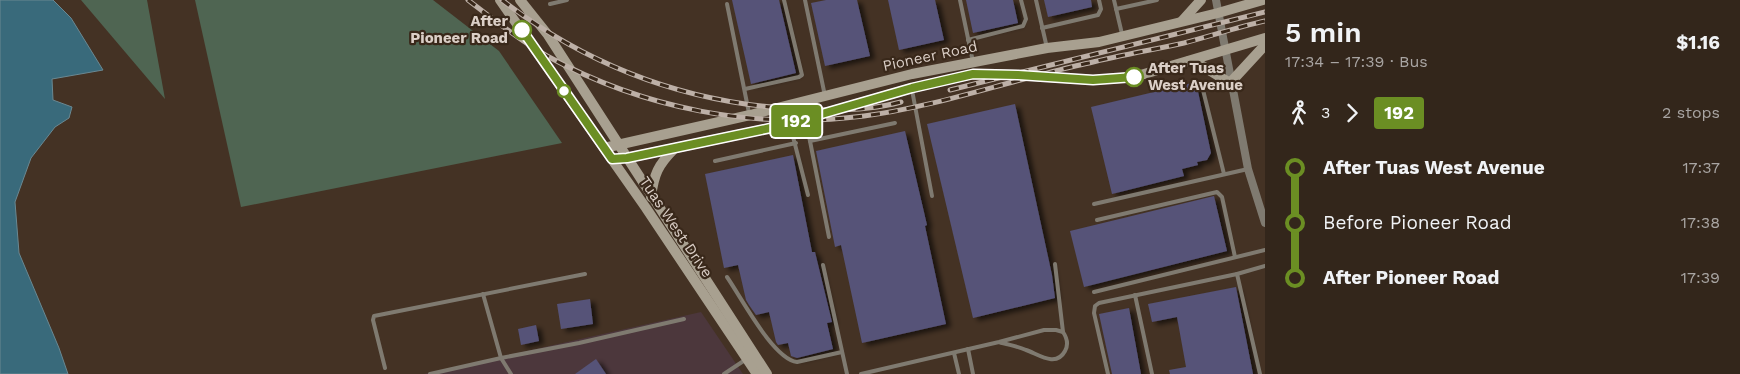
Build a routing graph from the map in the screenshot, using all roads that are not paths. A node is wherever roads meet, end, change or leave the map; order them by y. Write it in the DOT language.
graph roads {
  1 [pos="500,0"];
  2 [pos="520,0"];
  3 [pos="567,0"];
  4 [pos="784,0"];
  5 [pos="804,0"];
  6 [pos="960,0"];
  7 [pos="1021,0"];
  8 [pos="1036,0"];
  9 [pos="1099,0"];
  10 [pos="1114,0"];
  11 [pos="1157,0"];
  12 [pos="1200,0"];
  13 [pos="1216,0"];
  14 [pos="1260,0"];
  15 [pos="550,4"];
  16 [pos="727,4"];
  17 [pos="1116,9"];
  18 [pos="1218,13"];
  19 [pos="1182,21"];
  20 [pos="1042,28"];
  21 [pos="1122,36"];
  22 [pos="1265,38"];
  23 [pos="968,40"];
  24 [pos="1265,45"];
  25 [pos="1047,48"];
  26 [pos="1225,50"];
  27 [pos="1189,61"];
  28 [pos="973,62"];
  29 [pos="1201,82"];
  30 [pos="1230,83"];
  31 [pos="912,88"];
  32 [pos="745,89"];
  33 [pos="826,96"];
  34 [pos="750,115"];
  35 [pos="805,118"];
  36 [pos="895,122"];
  37 [pos="790,123"];
  38 [pos="810,141"];
  39 [pos="796,143"];
  40 [pos="619,144"];
  41 [pos="604,148"];
  42 [pos="675,148"];
  43 [pos="627,158"];
  44 [pos="612,159"];
  45 [pos="714,161"];
  46 [pos="1248,169"];
  47 [pos="1224,174"];
  48 [pos="808,195"];
  49 [pos="932,196"];
  50 [pos="651,197"];
  51 [pos="1094,204"];
  52 [pos="1264,218"];
  53 [pos="1097,220"];
  54 [pos="829,237"];
  55 [pos="1265,250"];
  56 [pos="1235,257"];
  57 [pos="823,264"];
  58 [pos="1055,264"];
  59 [pos="1265,266"];
  60 [pos="585,274"];
  61 [pos="1237,274"];
  62 [pos="728,277"];
  63 [pos="1094,292"];
  64 [pos="483,294"];
  65 [pos="1135,295"];
  66 [pos="684,319"];
  67 [pos="1063,332"];
  68 [pos="999,342"];
  69 [pos="968,349"];
  70 [pos="842,352"];
  71 [pos="954,353"];
  72 [pos="750,357"];
  73 [pos="501,358"];
  74 [pos="385,368"];
  75 [pos="959,373"];
  76 [pos="430,374"];
  77 [pos="511,374"];
  78 [pos="724,374"];
  79 [pos="757,374"];
  80 [pos="767,374"];
  81 [pos="847,374"];
  82 [pos="861,374"];
  83 [pos="952,374"];
  84 [pos="973,374"];
  85 [pos="1108,374"];
  86 [pos="1152,374"];
  87 [pos="1260,374"];
  1 -- 41 [label="street, Tuas West Drive"];
  2 -- 40 [label="street, Tuas West Drive"];
  3 -- 15 [label="lane"];
  4 -- 32 [label="lane"];
  5 -- 33 [label="lane"];
  6 -- 23 [label="lane"];
  7 -- 23 [label="lane"];
  8 -- 20 [label="lane"];
  9 -- 20 [label="lane"];
  10 -- 17 [label="lane"];
  11 -- 17 [label="lane"];
  12 -- 19 [label="street"];
  13 -- 18 [label="street"];
  14 -- 18 [label="street, Pioneer Road"];
  16 -- 32 [label="lane"];
  17 -- 21 [label="lane"];
  18 -- 19 [label="street, Pioneer Road"];
  18 -- 26 [label="street"];
  19 -- 21 [label="street, Pioneer Road"];
  20 -- 25 [label="lane"];
  21 -- 25 [label="street, Pioneer Road"];
  22 -- 26 [label="street, Pioneer Road"];
  23 -- 28 [label="lane"];
  24 -- 30 [label="street"];
  25 -- 28 [label="street, Pioneer Road"];
  26 -- 27 [label="street, Pioneer Road"];
  26 -- 30 [label="street"];
  27 -- 30 [label="street"];
  27 -- 31 [label="street, Pioneer Road"];
  28 -- 33 [label="street, Pioneer Road"];
  29 -- 47 [label="lane"];
  30 -- 46 [label="street"];
  31 -- 35 [label="street, Pioneer Road"];
  31 -- 49 [label="lane"];
  32 -- 34 [label="lane"];
  33 -- 34 [label="street, Pioneer Road"];
  34 -- 40 [label="street, Pioneer Road"];
  35 -- 37 [label="street, Pioneer Road"];
  35 -- 38 [label="lane"];
  36 -- 38 [label="lane"];
  37 -- 39 [label="lane"];
  37 -- 42 [label="street, Pioneer Road"];
  38 -- 54 [label="lane"];
  39 -- 45 [label="lane"];
  39 -- 48 [label="lane"];
  40 -- 41 [label="street, Pioneer Road"];
  40 -- 43 [label="street, Tuas West Drive"];
  41 -- 44 [label="street, Tuas West Drive"];
  42 -- 43 [label="street, Pioneer Road"];
  42 -- 50 [label="street"];
  43 -- 44 [label="street, Pioneer Road"];
  43 -- 50 [label="street, Tuas West Drive"];
  44 -- 72 [label="street, Tuas West Drive"];
  46 -- 47 [label="lane"];
  46 -- 52 [label="street"];
  47 -- 51 [label="lane"];
  50 -- 72 [label="street, Tuas West Drive"];
  53 -- 56 [label="lane"];
  55 -- 56 [label="lane"];
  56 -- 63 [label="lane"];
  57 -- 70 [label="lane"];
  58 -- 67 [label="lane"];
  59 -- 61 [label="lane"];
  60 -- 64 [label="lane"];
  61 -- 65 [label="lane"];
  61 -- 87 [label="lane"];
  62 -- 70 [label="lane"];
  64 -- 73 [label="lane"];
  64 -- 74 [label="lane"];
  65 -- 85 [label="lane"];
  65 -- 86 [label="lane"];
  66 -- 73 [label="lane"];
  67 -- 68 [label="lane"];
  67 -- 68 [label="lane"];
  68 -- 69 [label="lane"];
  69 -- 71 [label="lane"];
  69 -- 84 [label="lane"];
  70 -- 81 [label="lane"];
  71 -- 75 [label="lane"];
  71 -- 82 [label="lane"];
  72 -- 78 [label="lane"];
  72 -- 79 [label="street, Tuas West Drive"];
  72 -- 80 [label="street, Tuas West Drive"];
  73 -- 76 [label="lane"];
  73 -- 77 [label="lane"];
  75 -- 83 [label="lane"];
}
